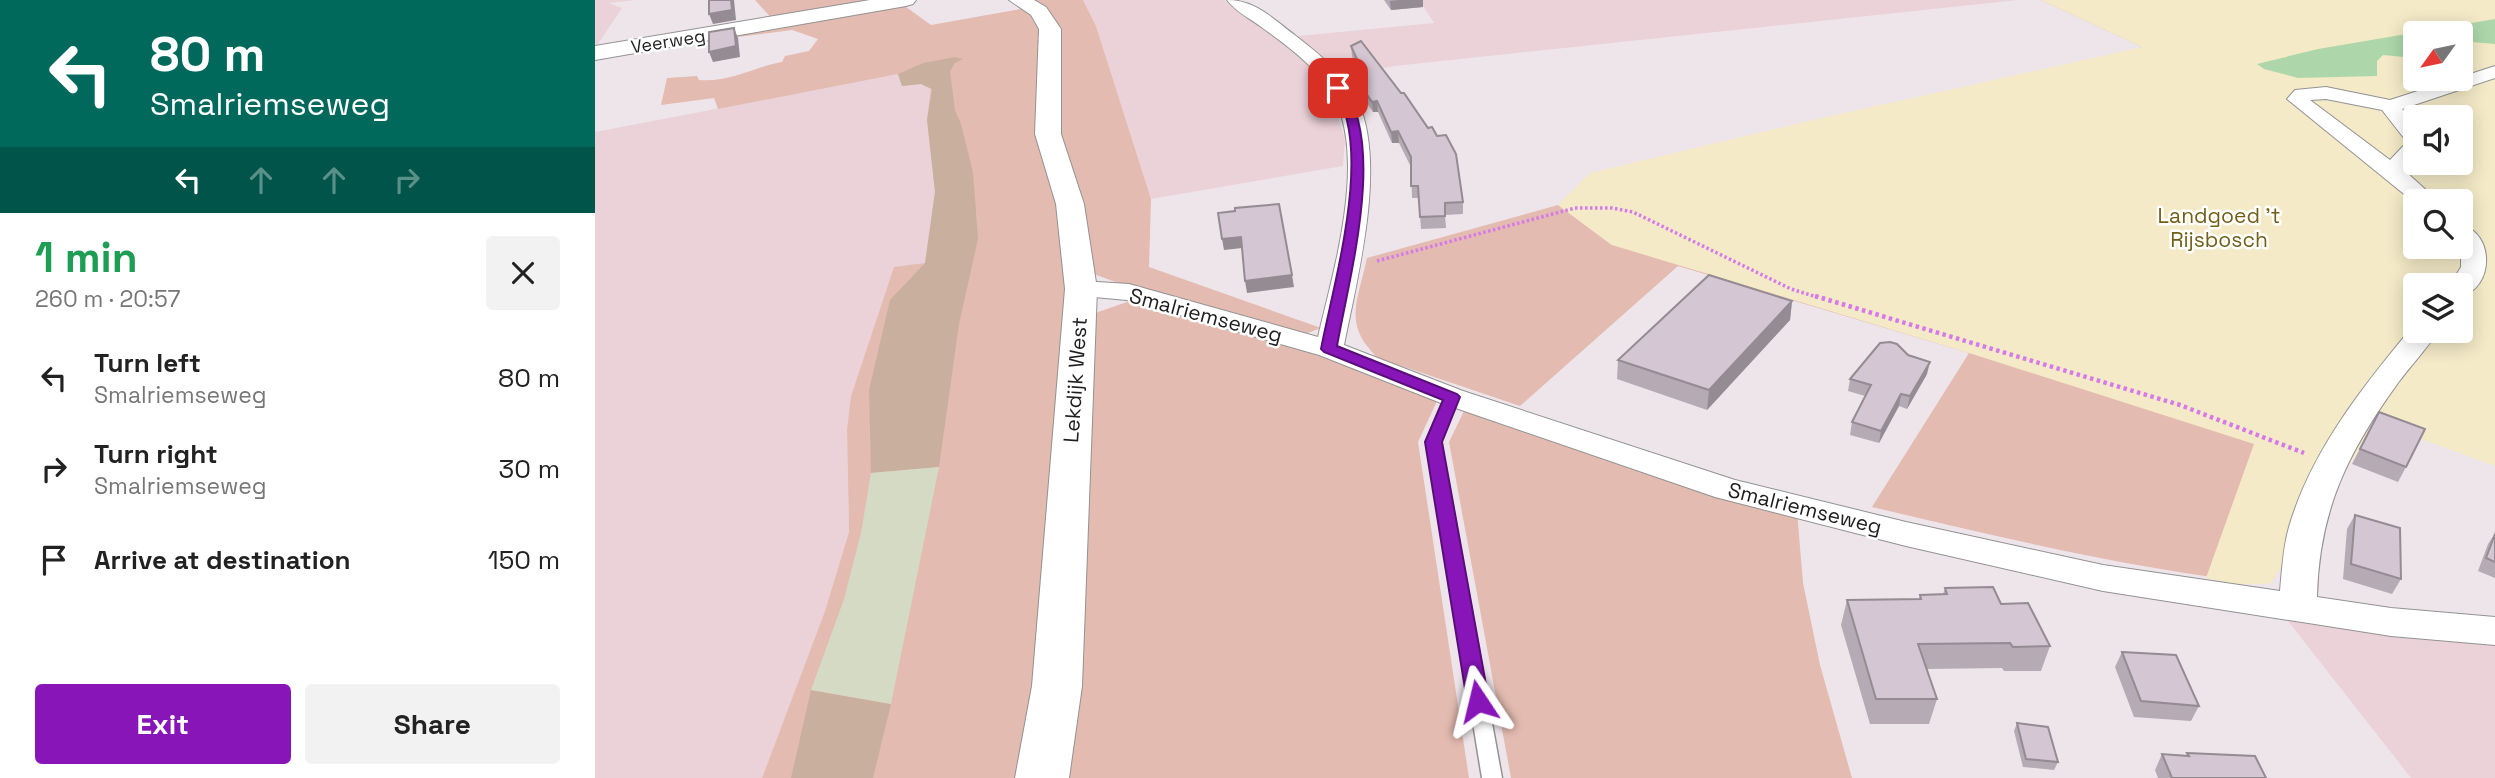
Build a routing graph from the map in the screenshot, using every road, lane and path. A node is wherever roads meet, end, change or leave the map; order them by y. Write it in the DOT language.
graph roads {
  1 [pos="906,0"];
  2 [pos="1019,0"];
  3 [pos="1234,0"];
  4 [pos="595,52"];
  5 [pos="2495,72"];
  6 [pos="2391,106"];
  7 [pos="2403,123"];
  8 [pos="2356,144"];
  9 [pos="2403,146"];
  10 [pos="2403,157"];
  11 [pos="2391,171"];
  12 [pos="2413,189"];
  13 [pos="2473,256"];
  14 [pos="1345,267"];
  15 [pos="2473,273"];
  16 [pos="1081,289"];
  17 [pos="2414,343"];
  18 [pos="1329,349"];
  19 [pos="1452,397"];
  20 [pos="2331,463"];
  21 [pos="2298,608"];
  22 [pos="2495,631"];
  23 [pos="1042,778"];
  24 [pos="1492,778"];
  1 -- 4 [label="street, Veerweg"];
  2 -- 16 [label="street, Lekdijk West"];
  3 -- 14 [label="street"];
  5 -- 6 [label="street"];
  6 -- 7 [label="street"];
  6 -- 8 [label="street"];
  8 -- 9 [label="street"];
  8 -- 11 [label="street"];
  10 -- 11 [label="street"];
  11 -- 12 [label="street"];
  13 -- 15 [label="street"];
  14 -- 18 [label="street"];
  14 -- 20 [label="path"];
  16 -- 18 [label="street, Smalriemseweg"];
  16 -- 23 [label="street, Lekdijk West"];
  17 -- 20 [label="street"];
  18 -- 19 [label="street, Smalriemseweg"];
  19 -- 21 [label="street, Smalriemseweg"];
  19 -- 24 [label="lane"];
  20 -- 21 [label="street"];
  21 -- 22 [label="street, Smalriemseweg"];
}
